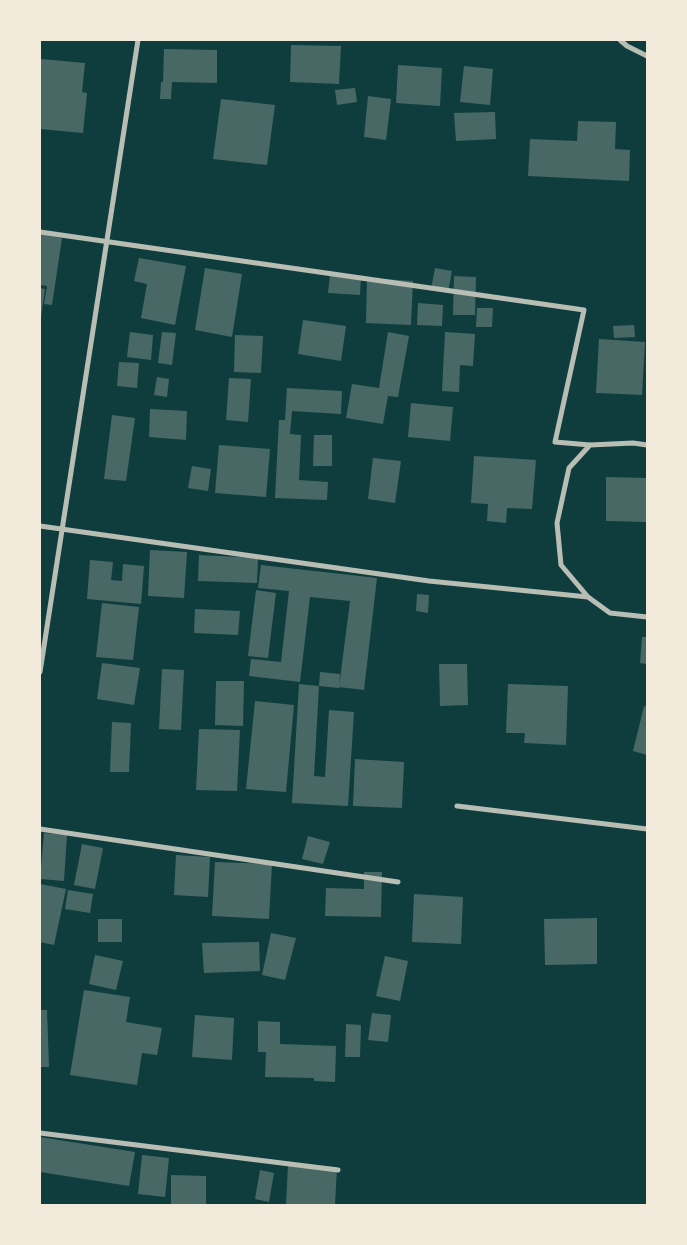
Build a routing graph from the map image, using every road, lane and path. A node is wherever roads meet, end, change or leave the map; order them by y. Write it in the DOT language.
graph roads {
  1 [pos="138,40"];
  2 [pos="620,40"];
  3 [pos="647,56"];
  4 [pos="40,232"];
  5 [pos="108,241"];
  6 [pos="590,445"];
  7 [pos="647,445"];
  8 [pos="40,526"];
  9 [pos="62,530"];
  10 [pos="588,597"];
  11 [pos="647,617"];
  12 [pos="40,672"];
  13 [pos="457,806"];
  14 [pos="647,829"];
  15 [pos="40,830"];
  16 [pos="398,882"];
  17 [pos="40,1134"];
  18 [pos="338,1170"];
  1 -- 5 [label="street"];
  2 -- 3 [label="street"];
  4 -- 5 [label="street"];
  5 -- 6 [label="street"];
  5 -- 9 [label="street"];
  6 -- 7 [label="street"];
  6 -- 10 [label="street"];
  8 -- 9 [label="street"];
  9 -- 10 [label="street"];
  9 -- 12 [label="street"];
  10 -- 11 [label="street"];
  13 -- 14 [label="street"];
  15 -- 16 [label="street"];
  17 -- 18 [label="street"];
}
